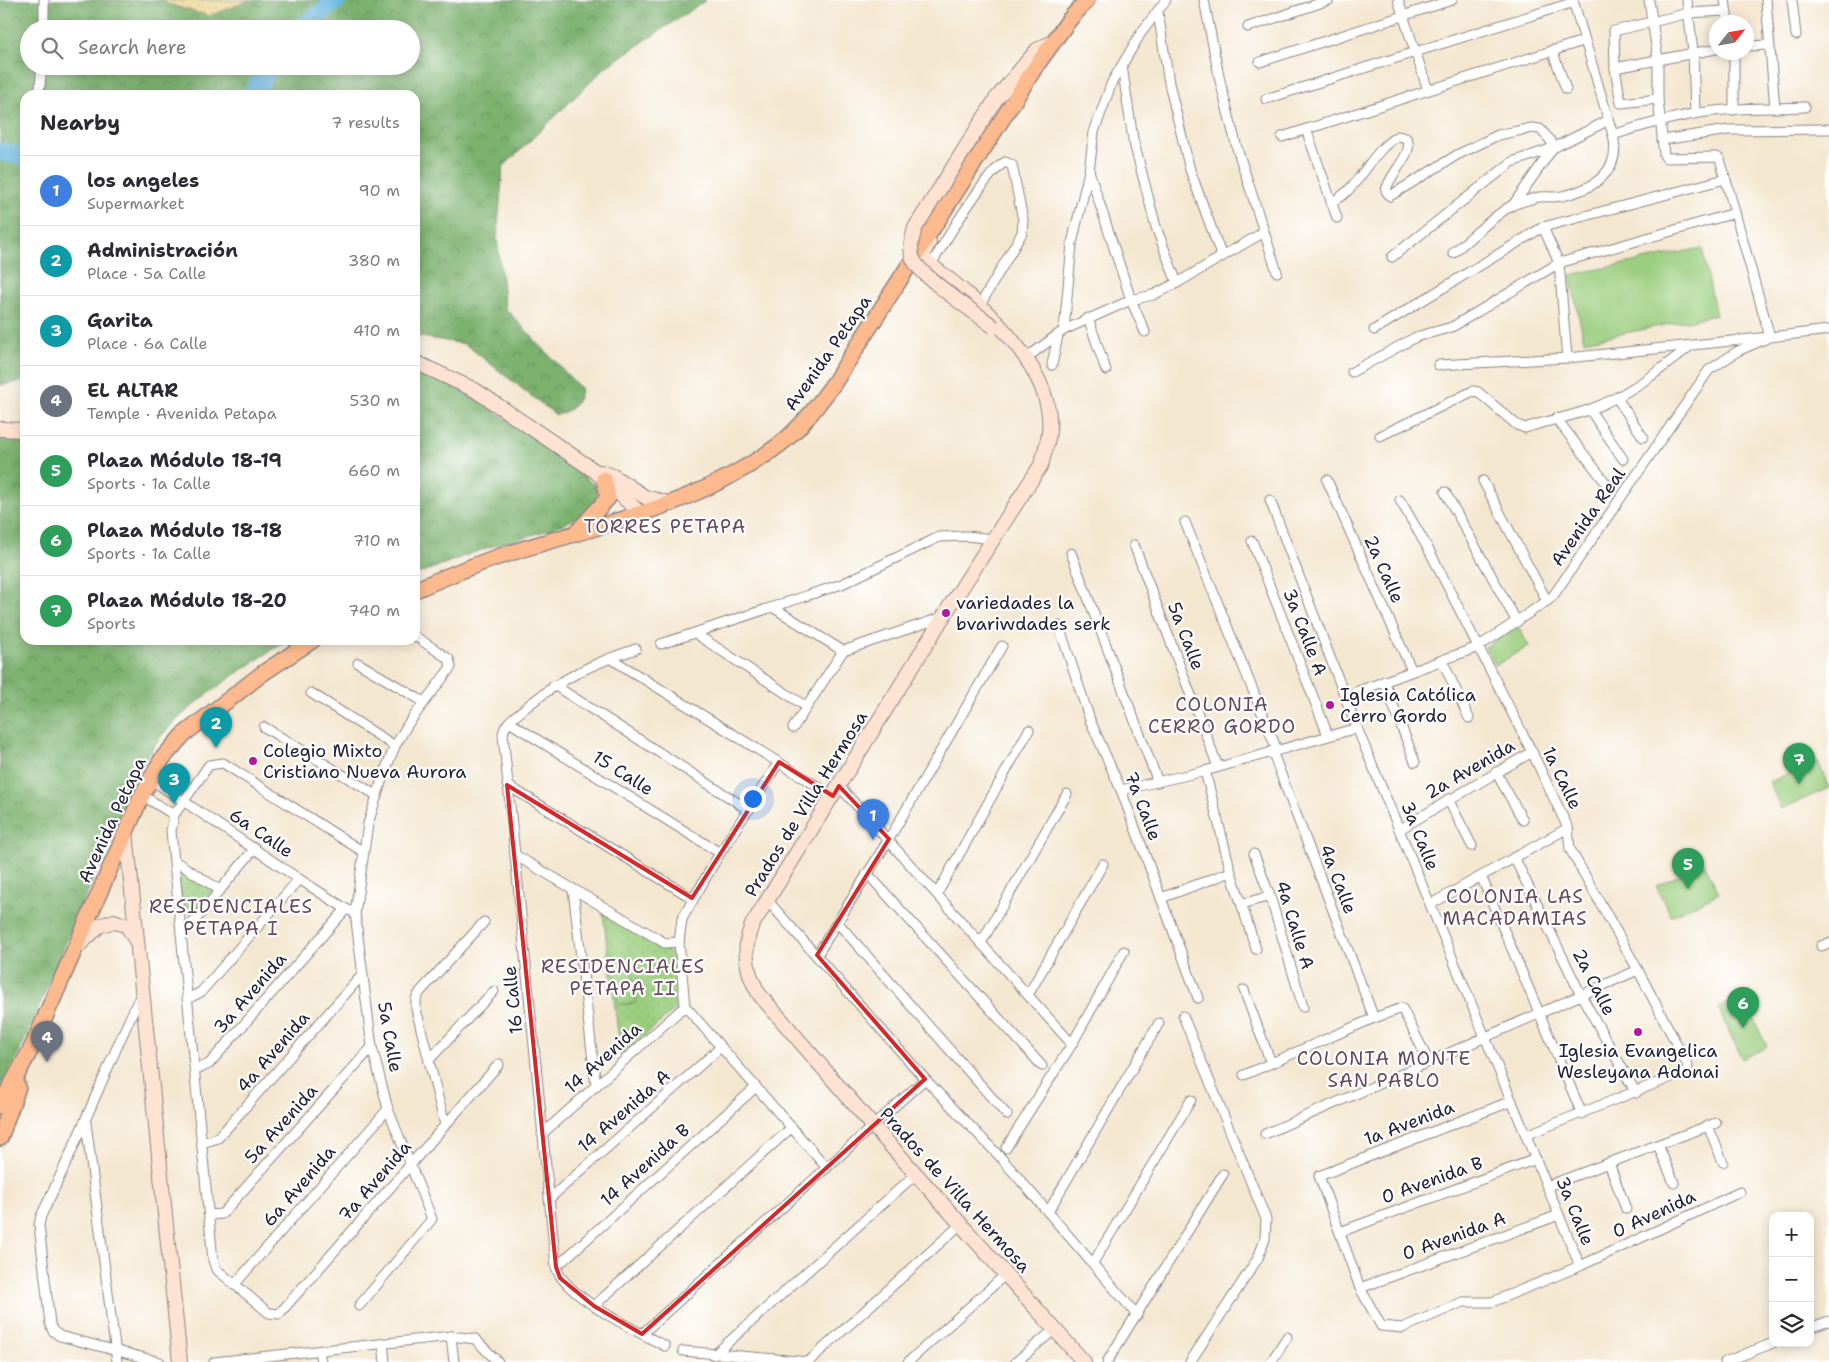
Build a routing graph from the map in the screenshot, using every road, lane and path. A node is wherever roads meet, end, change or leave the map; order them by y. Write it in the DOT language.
graph roads {
  1 [pos="44,0"];
  2 [pos="1085,0"];
  3 [pos="1166,0"];
  4 [pos="1204,0"];
  5 [pos="1329,0"];
  6 [pos="1398,0"];
  7 [pos="1452,0"];
  8 [pos="1649,0"];
  9 [pos="1687,0"];
  10 [pos="1724,0"];
  11 [pos="1766,0"];
  12 [pos="1792,0"];
  13 [pos="1570,2"];
  14 [pos="1725,11"];
  15 [pos="1158,12"];
  16 [pos="1689,13"];
  17 [pos="1726,15"];
  18 [pos="1403,16"];
  19 [pos="44,20"];
  20 [pos="1652,23"];
  21 [pos="1248,27"];
  22 [pos="1796,35"];
  23 [pos="1054,41"];
  24 [pos="1580,42"];
  25 [pos="1769,45"];
  26 [pos="1754,46"];
  27 [pos="1552,50"];
  28 [pos="1709,50"];
  29 [pos="1415,52"];
  30 [pos="1693,52"];
  31 [pos="1658,58"];
  32 [pos="1734,60"];
  33 [pos="1260,62"];
  34 [pos="1122,66"];
  35 [pos="1615,68"];
  36 [pos="41,75"];
  37 [pos="1566,89"];
  38 [pos="40,90"];
  39 [pos="1428,90"];
  40 [pos="1266,99"];
  41 [pos="1658,99"];
  42 [pos="1775,108"];
  43 [pos="1805,108"];
  44 [pos="1734,110"];
  45 [pos="1695,113"];
  46 [pos="1660,121"];
  47 [pos="1605,122"];
  48 [pos="1306,129"];
  49 [pos="1829,130"];
  50 [pos="1613,135"];
  51 [pos="1282,137"];
  52 [pos="1662,140"];
  53 [pos="1553,148"];
  54 [pos="1089,170"];
  55 [pos="1725,179"];
  56 [pos="1332,202"];
  57 [pos="1513,206"];
  58 [pos="1735,214"];
  59 [pos="1337,218"];
  60 [pos="1543,227"];
  61 [pos="1264,232"];
  62 [pos="930,235"];
  63 [pos="1453,253"];
  64 [pos="1222,257"];
  65 [pos="1392,257"];
  66 [pos="1559,263"];
  67 [pos="930,265"];
  68 [pos="1277,272"];
  69 [pos="1177,283"];
  70 [pos="1131,300"];
  71 [pos="980,304"];
  72 [pos="1088,318"];
  73 [pos="1374,330"];
  74 [pos="1829,330"];
  75 [pos="1061,332"];
  76 [pos="1145,332"];
  77 [pos="1770,337"];
  78 [pos="1689,347"];
  79 [pos="1022,353"];
  80 [pos="1567,358"];
  81 [pos="420,364"];
  82 [pos="1438,365"];
  83 [pos="1052,366"];
  84 [pos="1106,370"];
  85 [pos="1352,372"];
  86 [pos="1617,398"];
  87 [pos="1590,410"];
  88 [pos="1556,418"];
  89 [pos="0,429"];
  90 [pos="20,430"];
  91 [pos="1380,436"];
  92 [pos="1643,437"];
  93 [pos="1623,459"];
  94 [pos="600,475"];
  95 [pos="1327,480"];
  96 [pos="1483,481"];
  97 [pos="1609,487"];
  98 [pos="1445,492"];
  99 [pos="1270,500"];
  100 [pos="1400,500"];
  101 [pos="672,504"];
  102 [pos="640,513"];
  103 [pos="1185,522"];
  104 [pos="574,534"];
  105 [pos="993,539"];
  106 [pos="1252,541"];
  107 [pos="1134,545"];
  108 [pos="1071,554"];
  109 [pos="420,588"];
  110 [pos="1547,601"];
  111 [pos="774,608"];
  112 [pos="944,616"];
  113 [pos="1517,622"];
  114 [pos="1059,626"];
  115 [pos="696,634"];
  116 [pos="420,639"];
  117 [pos="661,644"];
  118 [pos="306,645"];
  119 [pos="1002,646"];
  120 [pos="1478,647"];
  121 [pos="636,649"];
  122 [pos="843,651"];
  123 [pos="610,658"];
  124 [pos="1442,660"];
  125 [pos="358,663"];
  126 [pos="1412,671"];
  127 [pos="1384,681"];
  128 [pos="554,684"];
  129 [pos="311,694"];
  130 [pos="1345,696"];
  131 [pos="424,702"];
  132 [pos="805,706"];
  133 [pos="1469,718"];
  134 [pos="506,725"];
  135 [pos="264,727"];
  136 [pos="793,728"];
  137 [pos="1357,728"];
  138 [pos="1029,730"];
  139 [pos="1328,736"];
  140 [pos="395,746"];
  141 [pos="1274,750"];
  142 [pos="1532,752"];
  143 [pos="779,762"];
  144 [pos="1415,762"];
  145 [pos="1218,767"];
  146 [pos="1205,771"];
  147 [pos="1496,772"];
  148 [pos="149,778"];
  149 [pos="1158,782"];
  150 [pos="507,786"];
  151 [pos="1121,790"];
  152 [pos="836,791"];
  153 [pos="171,792"];
  154 [pos="1067,794"];
  155 [pos="142,795"];
  156 [pos="376,795"];
  157 [pos="1448,799"];
  158 [pos="184,801"];
  159 [pos="162,808"];
  160 [pos="749,810"];
  161 [pos="174,815"];
  162 [pos="1523,820"];
  163 [pos="1568,828"];
  164 [pos="1400,829"];
  165 [pos="126,832"];
  166 [pos="888,839"];
  167 [pos="1472,846"];
  168 [pos="255,848"];
  169 [pos="362,851"];
  170 [pos="720,853"];
  171 [pos="1254,854"];
  172 [pos="515,855"];
  173 [pos="1514,858"];
  174 [pos="175,861"];
  175 [pos="1103,864"];
  176 [pos="1231,872"];
  177 [pos="867,873"];
  178 [pos="1482,876"];
  179 [pos="300,880"];
  180 [pos="220,890"];
  181 [pos="573,890"];
  182 [pos="937,894"];
  183 [pos="1270,896"];
  184 [pos="692,898"];
  185 [pos="1161,898"];
  186 [pos="768,901"];
  187 [pos="1242,904"];
  188 [pos="1430,904"];
  189 [pos="346,909"];
  190 [pos="355,913"];
  191 [pos="484,922"];
  192 [pos="838,923"];
  193 [pos="182,936"];
  194 [pos="679,942"];
  195 [pos="981,943"];
  196 [pos="139,948"];
  197 [pos="1256,949"];
  198 [pos="73,951"];
  199 [pos="1124,951"];
  200 [pos="817,955"];
  201 [pos="1638,970"];
  202 [pos="363,974"];
  203 [pos="143,990"];
  204 [pos="1244,990"];
  205 [pos="494,991"];
  206 [pos="1028,995"];
  207 [pos="1581,995"];
  208 [pos="1198,998"];
  209 [pos="188,999"];
  210 [pos="685,1006"];
  211 [pos="1303,1007"];
  212 [pos="1540,1013"];
  213 [pos="1182,1016"];
  214 [pos="1374,1018"];
  215 [pos="1159,1023"];
  216 [pos="1485,1037"];
  217 [pos="1072,1044"];
  218 [pos="32,1047"];
  219 [pos="372,1047"];
  220 [pos="721,1047"];
  221 [pos="429,1060"];
  222 [pos="1429,1062"];
  223 [pos="1271,1063"];
  224 [pos="499,1064"];
  225 [pos="1042,1066"];
  226 [pos="194,1070"];
  227 [pos="1244,1075"];
  228 [pos="925,1079"];
  229 [pos="596,1086"];
  230 [pos="756,1087"];
  231 [pos="1636,1093"];
  232 [pos="1191,1100"];
  233 [pos="1512,1101"];
  234 [pos="0,1106"];
  235 [pos="388,1109"];
  236 [pos="1582,1114"];
  237 [pos="1007,1115"];
  238 [pos="86,1122"];
  239 [pos="445,1125"];
  240 [pos="874,1126"];
  241 [pos="792,1127"];
  242 [pos="542,1134"];
  243 [pos="1265,1134"];
  244 [pos="1526,1135"];
  245 [pos="0,1138"];
  246 [pos="202,1143"];
  247 [pos="1658,1145"];
  248 [pos="1006,1148"];
  249 [pos="1536,1159"];
  250 [pos="1724,1162"];
  251 [pos="1608,1163"];
  252 [pos="409,1167"];
  253 [pos="827,1168"];
  254 [pos="916,1174"];
  255 [pos="1222,1174"];
  256 [pos="1674,1183"];
  257 [pos="1547,1186"];
  258 [pos="1740,1192"];
  259 [pos="549,1198"];
  260 [pos="1626,1209"];
  261 [pos="1048,1212"];
  262 [pos="209,1215"];
  263 [pos="1559,1215"];
  264 [pos="961,1224"];
  265 [pos="1340,1232"];
  266 [pos="1093,1263"];
  267 [pos="1580,1266"];
  268 [pos="556,1268"];
  269 [pos="1006,1274"];
  270 [pos="234,1285"];
  271 [pos="1360,1288"];
  272 [pos="359,1306"];
  273 [pos="594,1306"];
  274 [pos="1137,1315"];
  275 [pos="1829,1321"];
  276 [pos="1814,1327"];
  277 [pos="1055,1329"];
  278 [pos="642,1334"];
  279 [pos="451,1336"];
  280 [pos="1287,1337"];
  281 [pos="384,1343"];
  282 [pos="1769,1345"];
  283 [pos="665,1346"];
  284 [pos="116,1349"];
  285 [pos="320,1351"];
  286 [pos="683,1351"];
  287 [pos="714,1355"];
  288 [pos="251,1360"];
  289 [pos="117,1362"];
  290 [pos="160,1362"];
  291 [pos="180,1362"];
  292 [pos="214,1362"];
  293 [pos="321,1362"];
  294 [pos="385,1362"];
  295 [pos="454,1362"];
  296 [pos="498,1362"];
  297 [pos="808,1362"];
  298 [pos="908,1362"];
  299 [pos="1016,1362"];
  300 [pos="1084,1362"];
  301 [pos="1107,1362"];
  302 [pos="1190,1362"];
  303 [pos="1271,1362"];
  304 [pos="1725,1362"];
  1 -- 19 [label="street"];
  2 -- 23 [label="main road, Avenida Petapa"];
  3 -- 15 [label="street"];
  4 -- 61 [label="street"];
  5 -- 21 [label="street"];
  6 -- 18 [label="street"];
  7 -- 18 [label="street"];
  8 -- 20 [label="street"];
  9 -- 16 [label="street"];
  10 -- 14 [label="street"];
  11 -- 25 [label="street"];
  12 -- 22 [label="street"];
  13 -- 29 [label="street"];
  13 -- 50 [label="street"];
  14 -- 16 [label="street"];
  14 -- 17 [label="street"];
  15 -- 34 [label="street"];
  15 -- 64 [label="street"];
  16 -- 20 [label="street"];
  16 -- 30 [label="street"];
  18 -- 29 [label="street"];
  18 -- 33 [label="street"];
  20 -- 31 [label="street"];
  20 -- 35 [label="street"];
  23 -- 62 [label="main road, Avenida Petapa"];
  23 -- 79 [label="main road, bridge"];
  24 -- 27 [label="street"];
  25 -- 26 [label="street"];
  25 -- 42 [label="street"];
  27 -- 37 [label="street"];
  27 -- 39 [label="street"];
  28 -- 30 [label="street"];
  29 -- 39 [label="street"];
  29 -- 40 [label="street"];
  30 -- 31 [label="street"];
  30 -- 45 [label="street"];
  31 -- 35 [label="street"];
  31 -- 41 [label="street"];
  32 -- 44 [label="street"];
  34 -- 54 [label="street"];
  34 -- 69 [label="street"];
  35 -- 41 [label="street"];
  36 -- 38 [label="street"];
  39 -- 48 [label="street"];
  41 -- 46 [label="street"];
  42 -- 43 [label="street"];
  42 -- 44 [label="street"];
  44 -- 45 [label="street"];
  45 -- 46 [label="street"];
  46 -- 50 [label="street"];
  46 -- 52 [label="street"];
  47 -- 53 [label="street"];
  48 -- 51 [label="street"];
  48 -- 56 [label="street"];
  49 -- 52 [label="street"];
  50 -- 57 [label="street"];
  52 -- 55 [label="street"];
  53 -- 56 [label="street"];
  53 -- 57 [label="street"];
  53 -- 65 [label="street"];
  54 -- 70 [label="street"];
  54 -- 75 [label="street"];
  55 -- 58 [label="street"];
  55 -- 60 [label="street"];
  56 -- 59 [label="street"];
  57 -- 63 [label="street"];
  58 -- 66 [label="street"];
  58 -- 77 [label="street"];
  60 -- 66 [label="street"];
  60 -- 73 [label="street"];
  61 -- 64 [label="street"];
  61 -- 68 [label="street"];
  62 -- 67 [label="main road"];
  62 -- 101 [label="main road, Avenida Petapa"];
  64 -- 69 [label="street"];
  66 -- 80 [label="street"];
  66 -- 85 [label="street"];
  67 -- 71 [label="main road, Prados de Villa Hermosa"];
  67 -- 71 [label="street"];
  69 -- 70 [label="street"];
  70 -- 72 [label="street"];
  70 -- 76 [label="street"];
  71 -- 79 [label="main road, Prados de Villa Hermosa"];
  72 -- 75 [label="street"];
  72 -- 84 [label="street"];
  74 -- 77 [label="street, Avenida Real"];
  75 -- 79 [label="street"];
  75 -- 83 [label="street"];
  77 -- 78 [label="street"];
  77 -- 110 [label="street, Avenida Real"];
  78 -- 80 [label="street"];
  78 -- 86 [label="street"];
  79 -- 105 [label="main road, Prados de Villa Hermosa"];
  80 -- 82 [label="street"];
  81 -- 94 [label="main road"];
  86 -- 87 [label="street"];
  86 -- 92 [label="street"];
  87 -- 88 [label="street"];
  87 -- 93 [label="street"];
  88 -- 91 [label="street"];
  88 -- 97 [label="street"];
  89 -- 90 [label="main road"];
  94 -- 101 [label="main road"];
  94 -- 102 [label="main road"];
  94 -- 104 [label="main road"];
  95 -- 126 [label="street, 2a Calle"];
  96 -- 110 [label="street"];
  98 -- 113 [label="street"];
  99 -- 130 [label="street, 3a Calle"];
  100 -- 120 [label="street, 1a Calle"];
  101 -- 102 [label="main road, Avenida Petapa"];
  102 -- 104 [label="main road, Avenida Petapa"];
  103 -- 141 [label="street, 4a Calle"];
  104 -- 109 [label="main road, Avenida Petapa"];
  105 -- 111 [label="street"];
  105 -- 112 [label="main road, Prados de Villa Hermosa"];
  106 -- 139 [label="street, 3a Calle A"];
  107 -- 145 [label="street, 5a Calle"];
  108 -- 149 [label="street"];
  110 -- 113 [label="street, Avenida Real"];
  111 -- 115 [label="street"];
  111 -- 122 [label="street"];
  112 -- 122 [label="street"];
  112 -- 152 [label="main road, Prados de Villa Hermosa"];
  113 -- 120 [label="street, Avenida Real"];
  114 -- 151 [label="street, 7a Calle"];
  115 -- 117 [label="street"];
  115 -- 132 [label="street"];
  116 -- 131 [label="street, 5a Calle"];
  118 -- 148 [label="main road, Avenida Petapa"];
  119 -- 166 [label="street"];
  120 -- 124 [label="street, Avenida Real"];
  120 -- 142 [label="street, 1a Calle"];
  121 -- 123 [label="street"];
  122 -- 132 [label="street"];
  123 -- 128 [label="street"];
  123 -- 143 [label="street"];
  124 -- 126 [label="street, Avenida Real"];
  124 -- 133 [label="street"];
  125 -- 131 [label="street"];
  126 -- 127 [label="street, Avenida Real"];
  127 -- 130 [label="street, Avenida Real"];
  127 -- 144 [label="street"];
  128 -- 134 [label="street"];
  128 -- 160 [label="street"];
  129 -- 140 [label="street"];
  130 -- 137 [label="street, 3a Calle"];
  131 -- 140 [label="street, 5a Calle"];
  132 -- 136 [label="street"];
  134 -- 150 [label="street, 16 Calle"];
  134 -- 170 [label="street, 15 Calle"];
  135 -- 156 [label="street"];
  137 -- 139 [label="street"];
  137 -- 164 [label="street, 3a Calle"];
  138 -- 182 [label="street"];
  139 -- 141 [label="street"];
  140 -- 156 [label="street, 5a Calle"];
  141 -- 145 [label="street"];
  141 -- 214 [label="street, 4a Calle"];
  142 -- 147 [label="street, 2a Avenida"];
  142 -- 163 [label="street, 1a Calle"];
  143 -- 152 [label="street"];
  143 -- 160 [label="street"];
  145 -- 146 [label="street"];
  146 -- 149 [label="street"];
  146 -- 176 [label="street"];
  147 -- 157 [label="street, 2a Avenida"];
  147 -- 162 [label="street"];
  148 -- 153 [label="street, 6a Calle"];
  148 -- 155 [label="main road, Avenida Petapa"];
  149 -- 151 [label="street"];
  150 -- 172 [label="street, 16 Calle"];
  150 -- 184 [label="street"];
  151 -- 185 [label="street, 7a Calle"];
  152 -- 166 [label="street"];
  152 -- 186 [label="main road, Prados de Villa Hermosa"];
  153 -- 158 [label="street, 6a Calle"];
  153 -- 159 [label="street"];
  154 -- 195 [label="street"];
  155 -- 159 [label="street"];
  155 -- 165 [label="main road, Avenida Petapa"];
  156 -- 169 [label="street, 5a Calle"];
  157 -- 164 [label="street, 2a Avenida"];
  157 -- 167 [label="street"];
  158 -- 161 [label="street"];
  158 -- 168 [label="street, 6a Calle"];
  158 -- 169 [label="street"];
  159 -- 161 [label="street"];
  160 -- 170 [label="street"];
  161 -- 174 [label="street"];
  163 -- 173 [label="street"];
  163 -- 201 [label="street, 1a Calle"];
  164 -- 188 [label="street, 3a Calle"];
  165 -- 196 [label="main road"];
  165 -- 198 [label="main road, Avenida Petapa"];
  166 -- 177 [label="street"];
  166 -- 182 [label="street"];
  168 -- 179 [label="street, 6a Calle"];
  168 -- 180 [label="street"];
  169 -- 190 [label="street, 5a Calle"];
  170 -- 184 [label="street"];
  171 -- 183 [label="street, 4a Calle A"];
  172 -- 181 [label="street"];
  172 -- 242 [label="street, 16 Calle"];
  173 -- 178 [label="street"];
  173 -- 207 [label="street, 2a Calle"];
  174 -- 180 [label="street"];
  174 -- 193 [label="street"];
  175 -- 206 [label="street"];
  176 -- 185 [label="street"];
  176 -- 187 [label="street"];
  177 -- 192 [label="street"];
  177 -- 225 [label="street"];
  178 -- 188 [label="street"];
  178 -- 212 [label="street"];
  179 -- 189 [label="street, 6a Calle"];
  179 -- 209 [label="street"];
  180 -- 193 [label="street"];
  181 -- 194 [label="street"];
  181 -- 229 [label="street"];
  182 -- 195 [label="street"];
  183 -- 187 [label="street"];
  183 -- 211 [label="street, 4a Calle A"];
  184 -- 194 [label="street"];
  185 -- 208 [label="street, 7a Calle"];
  186 -- 200 [label="street"];
  186 -- 240 [label="main road, Prados de Villa Hermosa"];
  187 -- 197 [label="street"];
  188 -- 216 [label="street, 3a Calle"];
  189 -- 190 [label="street, 6a Calle"];
  189 -- 226 [label="street, 3a Avenida"];
  190 -- 202 [label="street, 5a Calle"];
  191 -- 221 [label="street, 5a Calle"];
  192 -- 200 [label="street"];
  192 -- 237 [label="street"];
  193 -- 209 [label="street"];
  194 -- 210 [label="street"];
  195 -- 206 [label="street"];
  196 -- 198 [label="main road"];
  196 -- 203 [label="main road"];
  198 -- 218 [label="main road, Avenida Petapa"];
  199 -- 217 [label="street"];
  200 -- 228 [label="street"];
  201 -- 207 [label="street"];
  201 -- 231 [label="street, 1a Calle"];
  202 -- 219 [label="street, 5a Calle"];
  202 -- 246 [label="street, 4a Avenida"];
  203 -- 238 [label="street"];
  203 -- 291 [label="main road"];
  204 -- 223 [label="street"];
  205 -- 221 [label="street"];
  206 -- 217 [label="street"];
  207 -- 212 [label="street"];
  207 -- 231 [label="street, 2a Calle"];
  209 -- 226 [label="street"];
  210 -- 220 [label="street"];
  210 -- 229 [label="street, 14 Avenida"];
  212 -- 216 [label="street"];
  212 -- 236 [label="street"];
  213 -- 302 [label="street"];
  214 -- 222 [label="street"];
  214 -- 223 [label="street"];
  215 -- 261 [label="street"];
  216 -- 222 [label="street"];
  216 -- 233 [label="street, 3a Calle"];
  217 -- 248 [label="street"];
  218 -- 234 [label="main road, Avenida Petapa"];
  218 -- 245 [label="main road, Avenida Petapa"];
  219 -- 235 [label="street, 5a Calle"];
  219 -- 262 [label="street, 5a Avenida"];
  220 -- 230 [label="street"];
  220 -- 259 [label="street, 14 Avenida A"];
  221 -- 239 [label="street, 5a Calle"];
  222 -- 243 [label="street"];
  223 -- 227 [label="street"];
  224 -- 239 [label="street, 7a Avenida"];
  226 -- 246 [label="street"];
  228 -- 240 [label="street"];
  228 -- 261 [label="street"];
  229 -- 242 [label="street, 14 Avenida"];
  230 -- 241 [label="street"];
  230 -- 268 [label="street, 14 Avenida B"];
  231 -- 236 [label="street"];
  232 -- 266 [label="street"];
  233 -- 244 [label="street, 3a Calle"];
  233 -- 265 [label="street, 1a Avenida"];
  235 -- 252 [label="street, 5a Calle"];
  235 -- 270 [label="street, 6a Avenida"];
  236 -- 244 [label="street"];
  238 -- 284 [label="street"];
  238 -- 284 [label="street"];
  239 -- 252 [label="street, 7a Avenida"];
  240 -- 253 [label="street"];
  240 -- 254 [label="main road, Prados de Villa Hermosa"];
  241 -- 253 [label="street"];
  241 -- 273 [label="street"];
  242 -- 259 [label="street, 16 Calle"];
  244 -- 249 [label="street, 3a Calle"];
  246 -- 262 [label="street"];
  247 -- 250 [label="street"];
  247 -- 251 [label="street"];
  247 -- 256 [label="street"];
  249 -- 257 [label="street, 3a Calle"];
  249 -- 265 [label="street, 0 Avenida B"];
  251 -- 257 [label="street"];
  251 -- 260 [label="street"];
  252 -- 270 [label="street, 7a Avenida"];
  252 -- 272 [label="street, 5a Calle"];
  253 -- 278 [label="street"];
  254 -- 264 [label="main road, Prados de Villa Hermosa"];
  254 -- 287 [label="street"];
  255 -- 274 [label="street"];
  257 -- 263 [label="street, 3a Calle"];
  258 -- 267 [label="street, 0 Avenida"];
  259 -- 268 [label="street, 16 Calle"];
  261 -- 266 [label="street"];
  262 -- 270 [label="street"];
  263 -- 267 [label="street, 3a Calle"];
  263 -- 271 [label="street, 0 Avenida A"];
  264 -- 269 [label="main road, Prados de Villa Hermosa"];
  264 -- 297 [label="street"];
  265 -- 271 [label="street"];
  266 -- 274 [label="street"];
  267 -- 271 [label="street, 0 Avenida"];
  268 -- 273 [label="street"];
  269 -- 277 [label="main road, Prados de Villa Hermosa"];
  269 -- 298 [label="street"];
  273 -- 278 [label="street"];
  274 -- 301 [label="street"];
  275 -- 276 [label="street"];
  277 -- 299 [label="street"];
  277 -- 300 [label="main road, Prados de Villa Hermosa"];
  278 -- 283 [label="street"];
  279 -- 281 [label="street"];
  279 -- 295 [label="street"];
  279 -- 296 [label="street"];
  280 -- 303 [label="street"];
  281 -- 285 [label="street"];
  281 -- 294 [label="street"];
  282 -- 304 [label="street"];
  284 -- 289 [label="street"];
  284 -- 290 [label="street"];
  285 -- 288 [label="street"];
  285 -- 293 [label="street"];
  286 -- 287 [label="street"];
  287 -- 297 [label="street"];
  288 -- 292 [label="street"];
}
